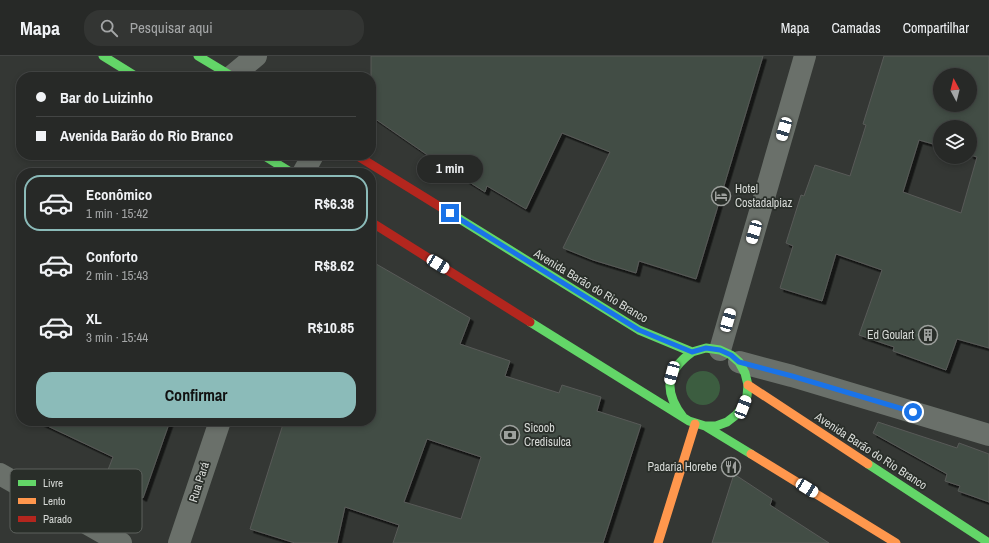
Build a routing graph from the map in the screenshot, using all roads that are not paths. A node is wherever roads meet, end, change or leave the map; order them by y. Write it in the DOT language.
graph roads {
  1 [pos="103,56"];
  2 [pos="198,56"];
  3 [pos="256,56"];
  4 [pos="805,56"];
  5 [pos="129,72"];
  6 [pos="224,72"];
  7 [pos="238,72"];
  8 [pos="271,160"];
  9 [pos="364,160"];
  10 [pos="284,168"];
  11 [pos="376,225"];
  12 [pos="720,350"];
  13 [pos="692,352"];
  14 [pos="739,362"];
  15 [pos="748,385"];
  16 [pos="683,418"];
  17 [pos="700,425"];
  18 [pos="218,426"];
  19 [pos="989,434"];
  20 [pos="0,474"];
  21 [pos="10,480"];
  22 [pos="103,533"];
  23 [pos="120,543"];
  24 [pos="179,543"];
  25 [pos="658,543"];
  26 [pos="896,543"];
  27 [pos="989,543"];
  1 -- 5 [label="main road"];
  2 -- 6 [label="main road"];
  3 -- 7 [label="street"];
  4 -- 12 [label="street"];
  8 -- 10 [label="main road"];
  9 -- 13 [label="main road, Avenida Barão do Rio Branco"];
  11 -- 16 [label="main road"];
  12 -- 13 [label="main road"];
  12 -- 14 [label="main road"];
  13 -- 16 [label="main road"];
  14 -- 15 [label="main road"];
  14 -- 19 [label="street"];
  15 -- 17 [label="main road"];
  15 -- 27 [label="main road, Avenida Barão do Rio Branco"];
  16 -- 17 [label="main road"];
  17 -- 25 [label="main road"];
  17 -- 26 [label="main road"];
  18 -- 24 [label="street, Rua Pará"];
  20 -- 21 [label="street"];
  22 -- 23 [label="street"];
}
